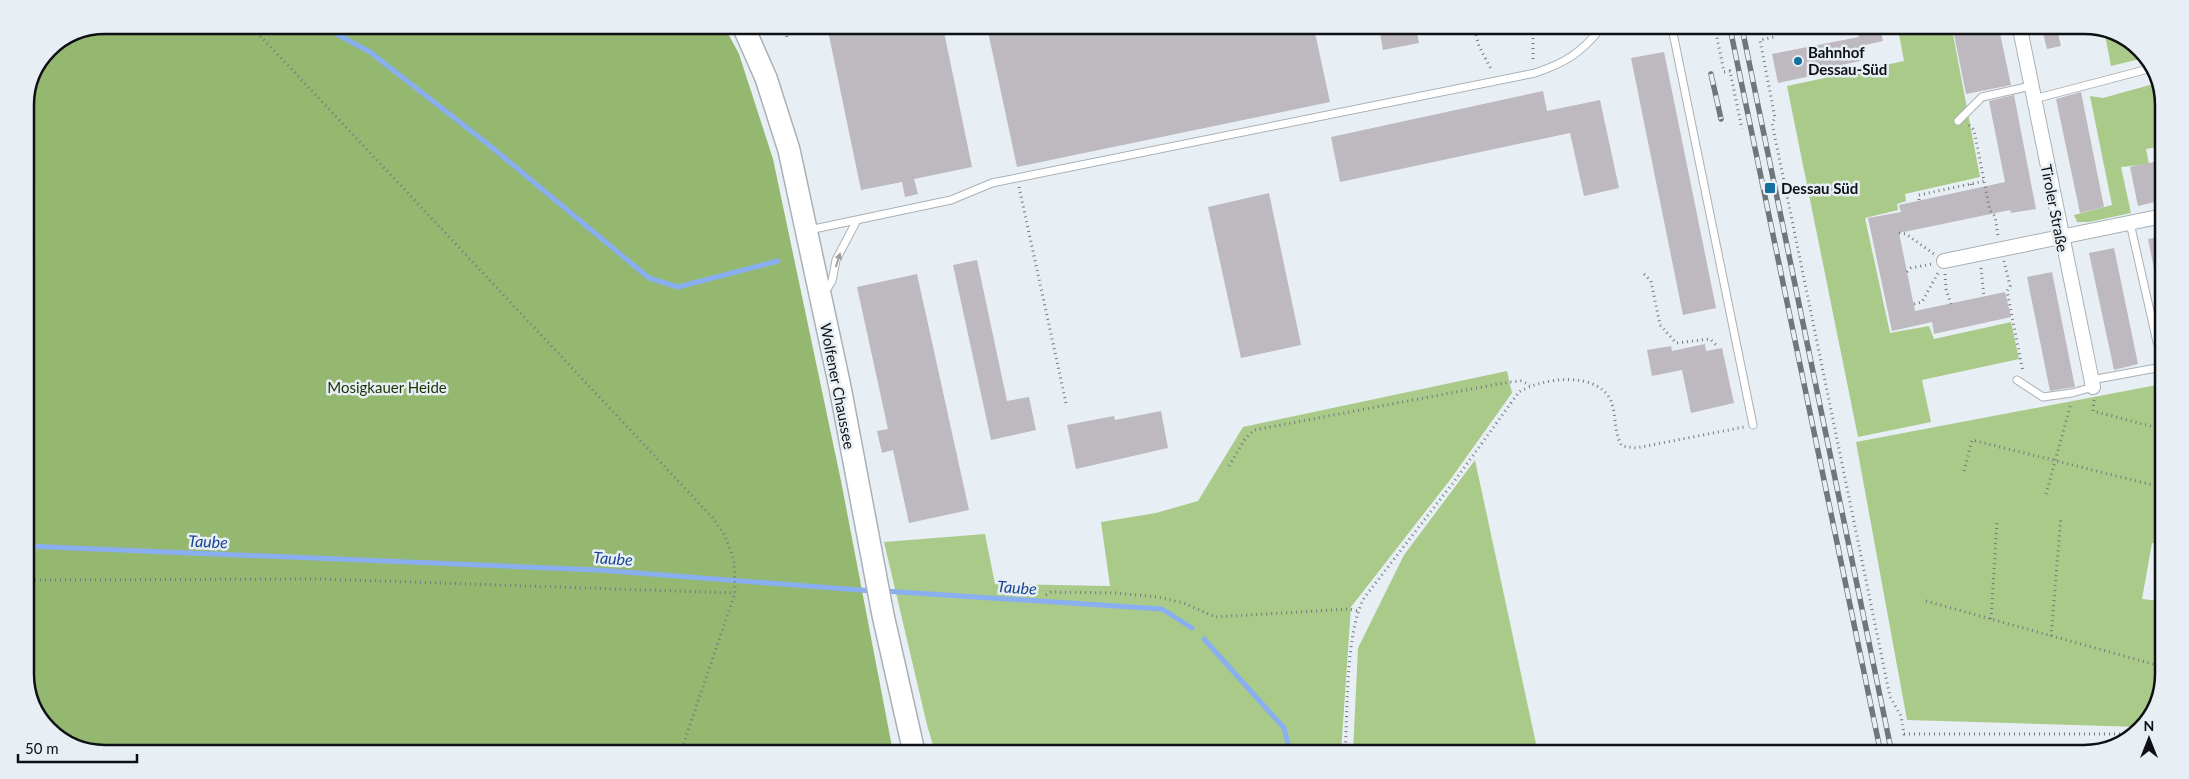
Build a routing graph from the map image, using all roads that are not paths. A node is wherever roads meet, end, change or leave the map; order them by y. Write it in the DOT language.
graph roads {
  1 [pos="747,34"];
  2 [pos="1595,34"];
  3 [pos="1673,34"];
  4 [pos="2021,34"];
  5 [pos="2146,69"];
  6 [pos="2032,93"];
  7 [pos="1958,122"];
  8 [pos="2155,218"];
  9 [pos="856,222"];
  10 [pos="2130,223"];
  11 [pos="806,231"];
  12 [pos="2061,237"];
  13 [pos="1944,261"];
  14 [pos="821,298"];
  15 [pos="2155,333"];
  16 [pos="2155,369"];
  17 [pos="2017,380"];
  18 [pos="2092,383"];
  19 [pos="1753,425"];
  20 [pos="912,745"];
  1 -- 11 [label="main road, Wolfener Chaussee"];
  2 -- 9 [label="lane"];
  3 -- 19 [label="lane"];
  4 -- 6 [label="street, Tiroler Straße"];
  5 -- 6 [label="lane"];
  6 -- 7 [label="lane"];
  6 -- 12 [label="street, Tiroler Straße"];
  8 -- 10 [label="street"];
  9 -- 11 [label="lane"];
  14 -- 9 [label="lane, one-way"];
  10 -- 12 [label="street"];
  10 -- 15 [label="lane"];
  11 -- 14 [label="main road, Wolfener Chaussee"];
  12 -- 13 [label="street"];
  12 -- 18 [label="street, Tiroler Straße"];
  14 -- 20 [label="main road, Wolfener Chaussee"];
  16 -- 18 [label="lane"];
  17 -- 18 [label="lane"];
}
